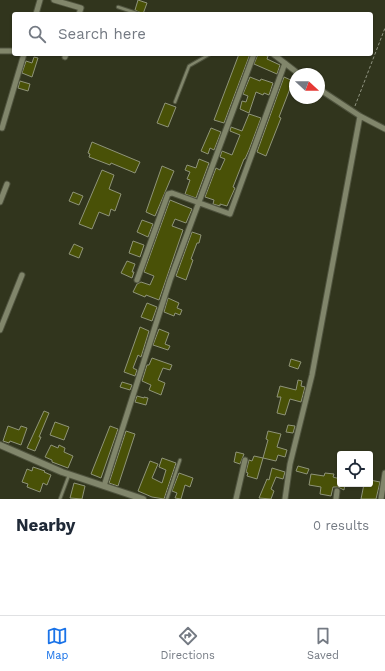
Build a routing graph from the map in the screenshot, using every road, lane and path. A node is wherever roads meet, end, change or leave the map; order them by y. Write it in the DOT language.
graph roads {
  1 [pos="40,0"];
  2 [pos="54,0"];
  3 [pos="118,7"];
  4 [pos="37,12"];
  5 [pos="80,12"];
  6 [pos="133,12"];
  7 [pos="385,28"];
  8 [pos="0,51"];
  9 [pos="12,51"];
  10 [pos="23,56"];
  11 [pos="206,56"];
  12 [pos="253,56"];
  13 [pos="276,56"];
  14 [pos="285,63"];
  15 [pos="291,68"];
  16 [pos="325,93"];
  17 [pos="175,102"];
  18 [pos="355,107"];
  19 [pos="360,116"];
  20 [pos="2,128"];
  21 [pos="385,129"];
  22 [pos="7,184"];
  23 [pos="0,202"];
  24 [pos="199,203"];
  25 [pos="22,275"];
  26 [pos="137,280"];
  27 [pos="0,330"];
  28 [pos="0,446"];
  29 [pos="180,460"];
  30 [pos="245,460"];
  31 [pos="385,473"];
  32 [pos="69,474"];
  33 [pos="104,486"];
  34 [pos="337,491"];
  35 [pos="60,499"];
  36 [pos="143,499"];
  37 [pos="167,499"];
  38 [pos="236,499"];
  39 [pos="285,499"];
  40 [pos="336,499"];
  41 [pos="381,499"];
  1 -- 4 [label="street"];
  2 -- 5 [label="street"];
  3 -- 6 [label="lane"];
  7 -- 18 [label="path"];
  8 -- 9 [label="street"];
  10 -- 20 [label="street"];
  11 -- 17 [label="lane"];
  12 -- 24 [label="street"];
  13 -- 14 [label="street"];
  14 -- 15 [label="street"];
  14 -- 24 [label="street"];
  16 -- 19 [label="street"];
  19 -- 21 [label="street"];
  19 -- 39 [label="street"];
  22 -- 23 [label="street"];
  24 -- 26 [label="street"];
  24 -- 33 [label="street"];
  25 -- 27 [label="street"];
  28 -- 32 [label="street"];
  29 -- 37 [label="lane"];
  30 -- 38 [label="street"];
  31 -- 41 [label="street"];
  32 -- 33 [label="street"];
  32 -- 35 [label="lane"];
  33 -- 36 [label="street"];
  34 -- 40 [label="street"];
}
